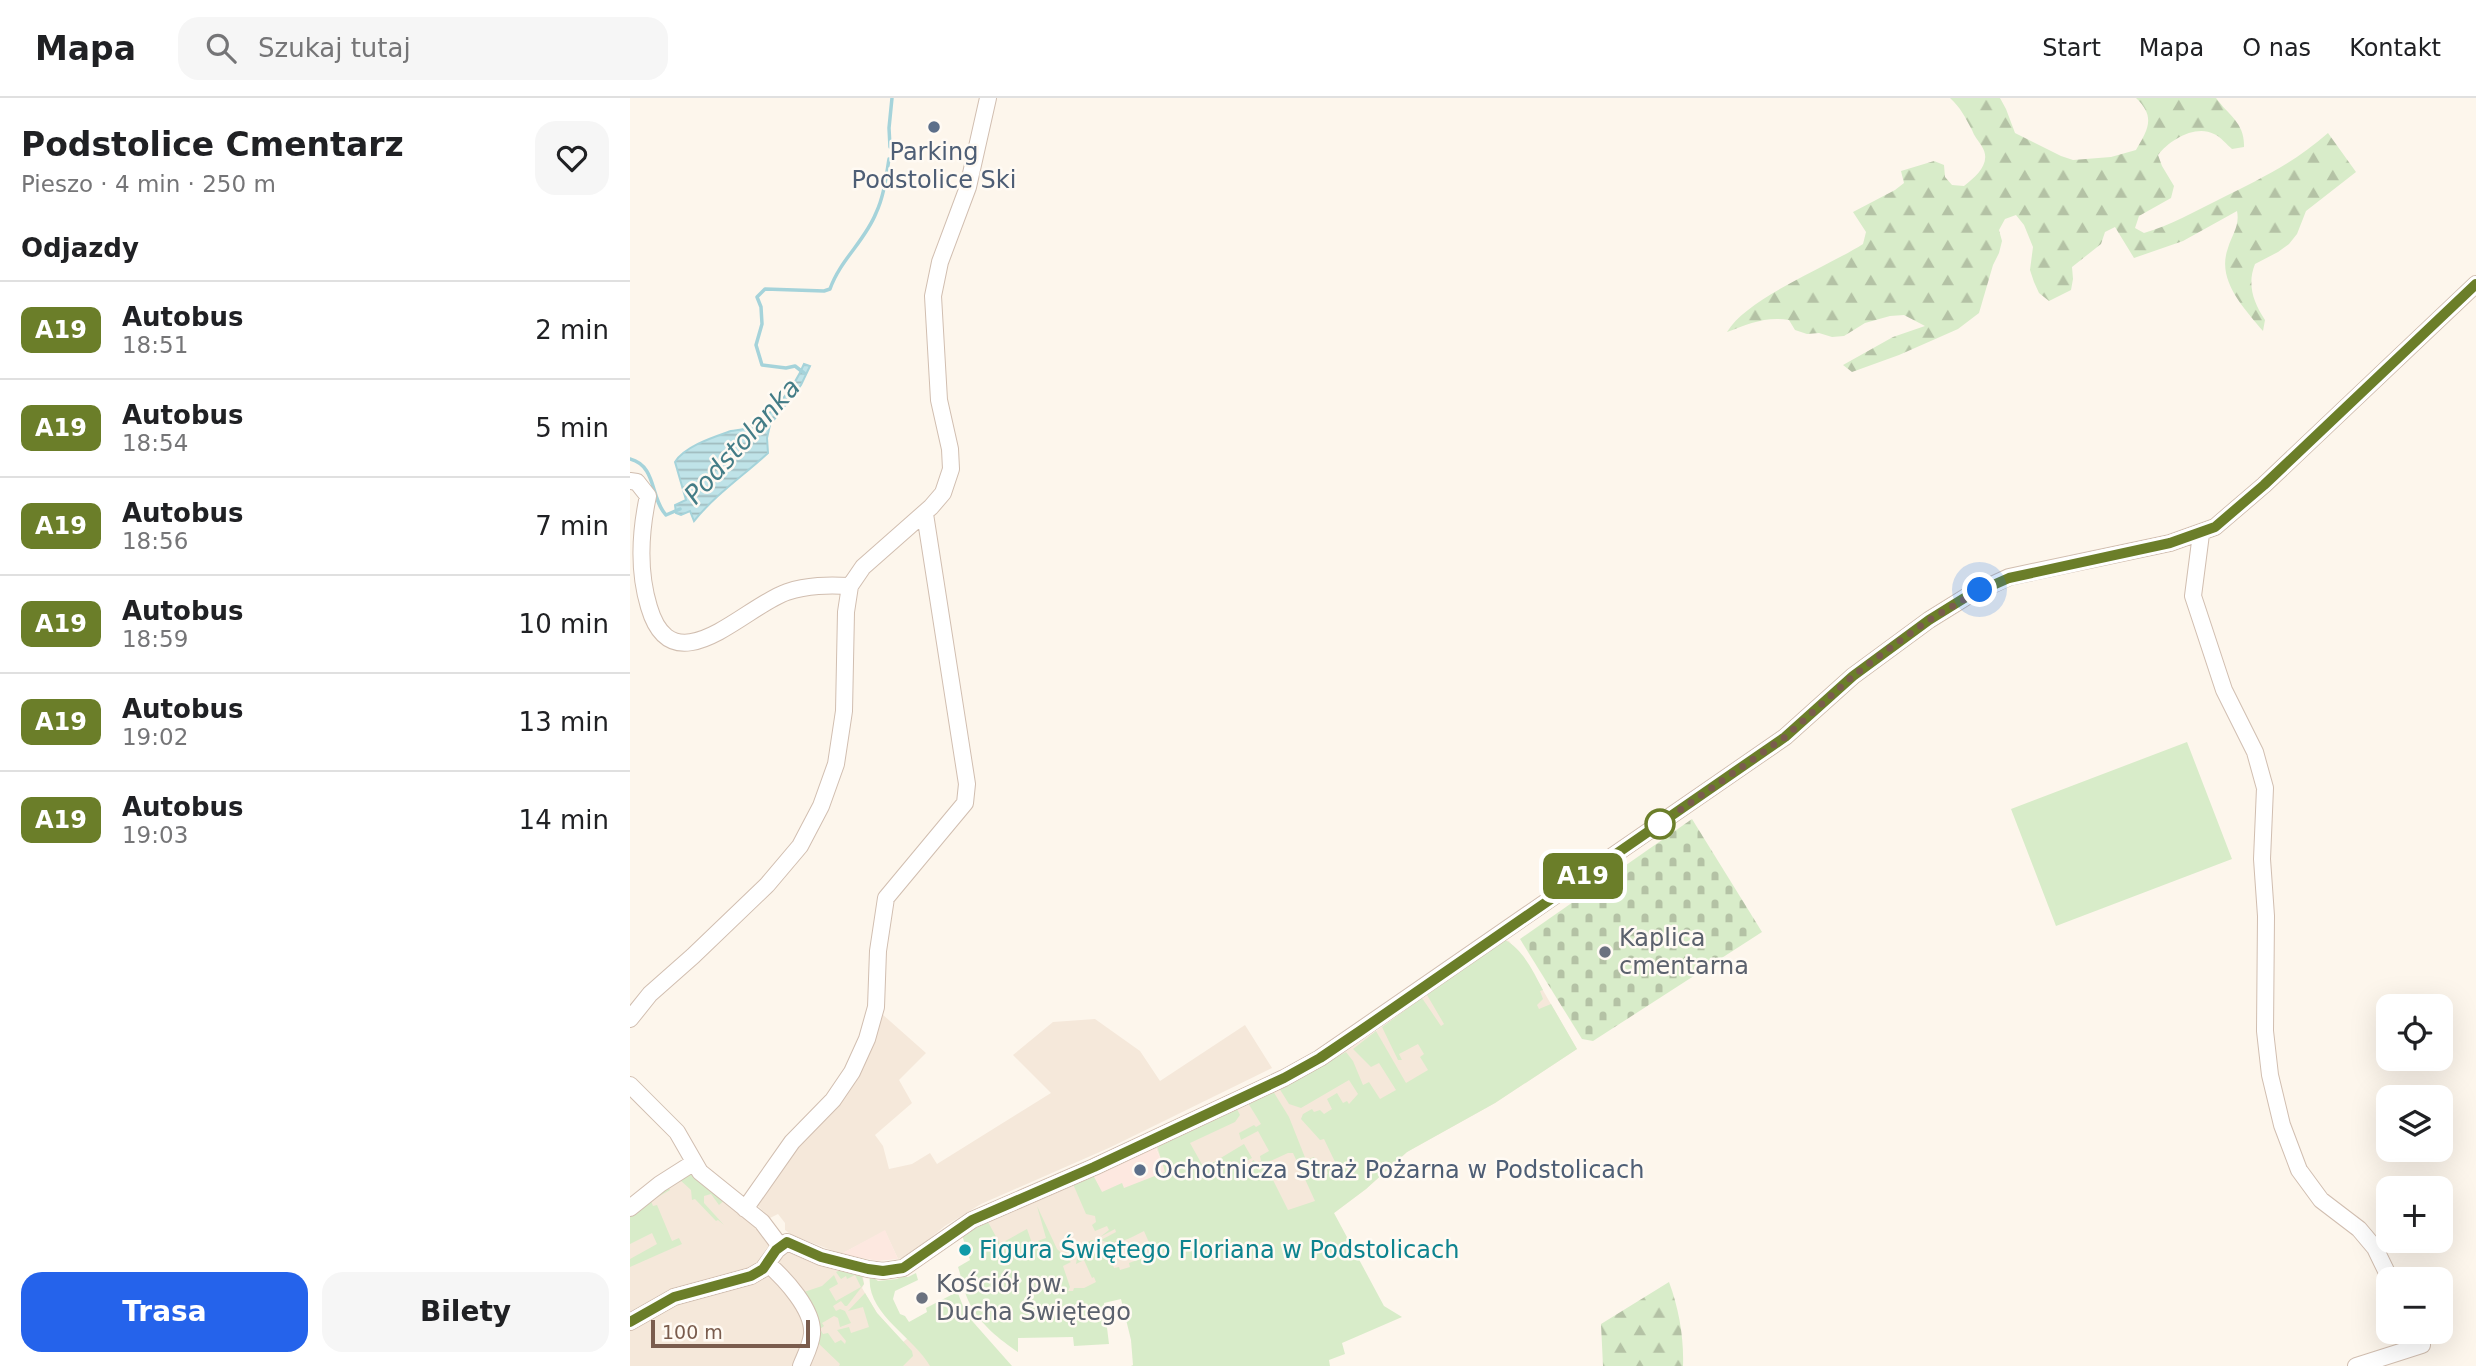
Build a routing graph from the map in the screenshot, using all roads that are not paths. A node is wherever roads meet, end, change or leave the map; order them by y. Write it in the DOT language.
graph roads {
  1 [pos="988,98"];
  2 [pos="2476,284"];
  3 [pos="630,481"];
  4 [pos="925,514"];
  5 [pos="2201,534"];
  6 [pos="850,586"];
  7 [pos="630,1019"];
  8 [pos="630,1085"];
  9 [pos="693,1163"];
  10 [pos="630,1208"];
  11 [pos="745,1209"];
  12 [pos="780,1246"];
  13 [pos="768,1264"];
  14 [pos="2384,1267"];
  15 [pos="630,1322"];
  16 [pos="2422,1344"];
  17 [pos="801,1366"];
  18 [pos="2356,1366"];
  1 -- 4 [label="street"];
  2 -- 5 [label="street"];
  3 -- 6 [label="street"];
  4 -- 6 [label="street"];
  4 -- 11 [label="street"];
  5 -- 12 [label="street"];
  5 -- 14 [label="street"];
  6 -- 7 [label="street"];
  8 -- 9 [label="street"];
  9 -- 10 [label="street"];
  9 -- 11 [label="street"];
  11 -- 12 [label="street"];
  12 -- 13 [label="street"];
  13 -- 15 [label="street"];
  13 -- 17 [label="street"];
  16 -- 18 [label="street"];
}
